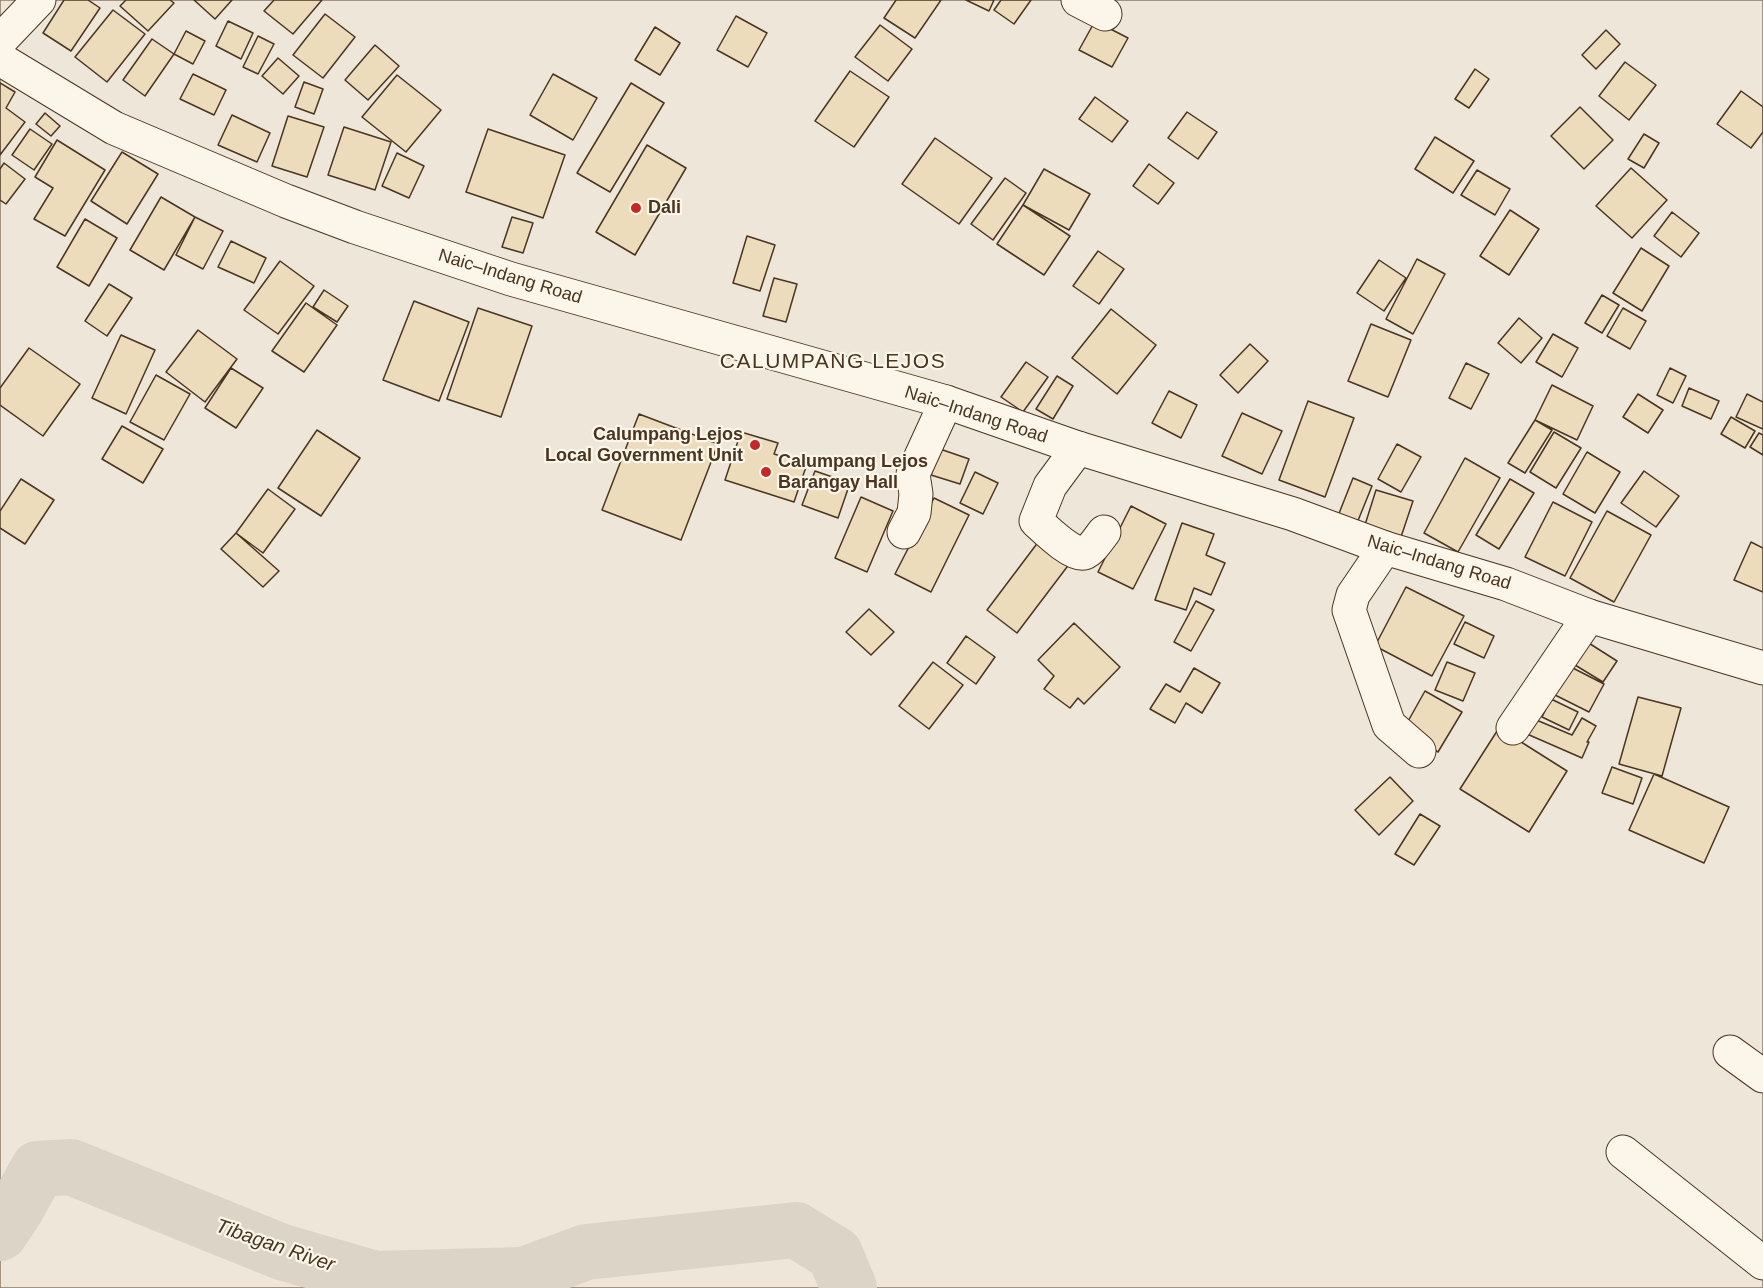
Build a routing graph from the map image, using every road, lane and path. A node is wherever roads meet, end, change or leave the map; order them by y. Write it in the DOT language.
graph roads {
  1 [pos="39,0"];
  2 [pos="0,41"];
  3 [pos="0,59"];
  4 [pos="946,402"];
  5 [pos="1078,448"];
  6 [pos="904,532"];
  7 [pos="1104,532"];
  8 [pos="1385,548"];
  9 [pos="1589,616"];
  10 [pos="1763,668"];
  11 [pos="1513,728"];
  12 [pos="1419,751"];
  13 [pos="1730,1052"];
  14 [pos="1763,1076"];
  15 [pos="1623,1152"];
  16 [pos="1763,1263"];
  1 -- 2 [label="main road"];
  3 -- 4 [label="main road, Naic–Indang Road"];
  4 -- 5 [label="main road, Naic–Indang Road"];
  4 -- 6 [label="main road"];
  5 -- 7 [label="main road"];
  5 -- 8 [label="main road, Naic–Indang Road"];
  8 -- 9 [label="main road, Naic–Indang Road"];
  8 -- 12 [label="main road"];
  9 -- 10 [label="main road, Naic–Indang Road"];
  9 -- 11 [label="main road"];
  13 -- 14 [label="main road"];
  15 -- 16 [label="main road"];
}
